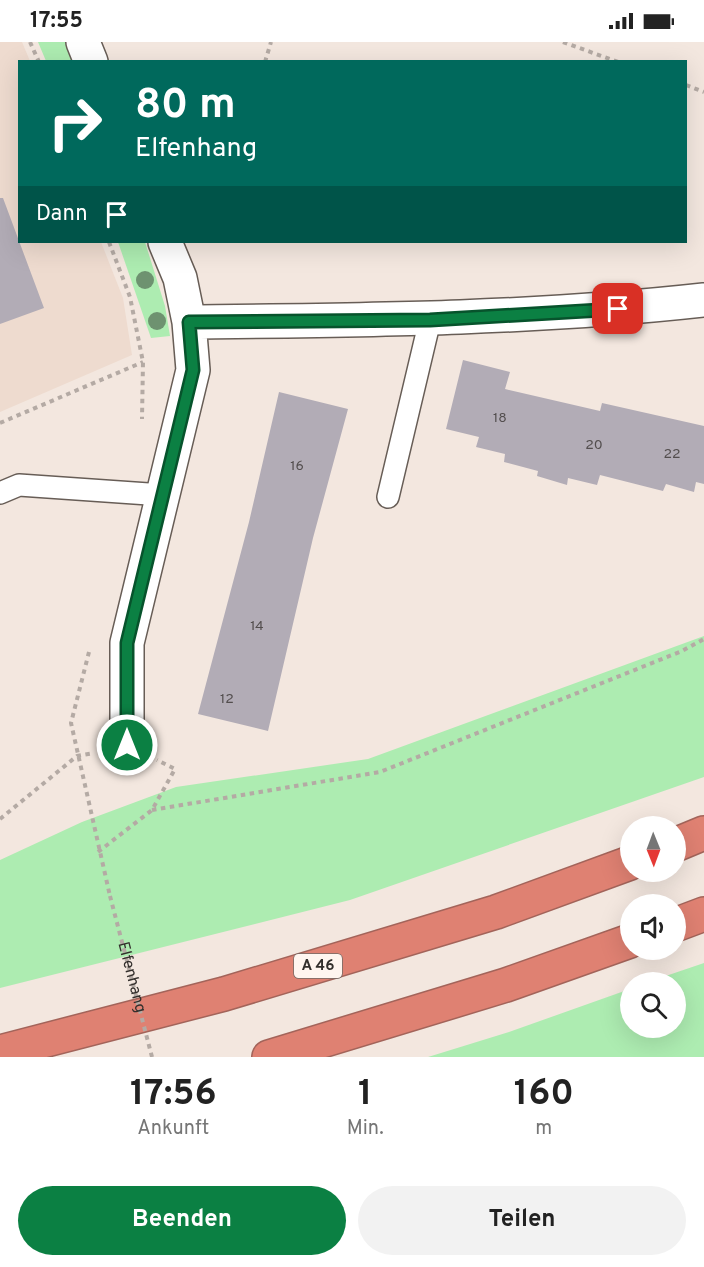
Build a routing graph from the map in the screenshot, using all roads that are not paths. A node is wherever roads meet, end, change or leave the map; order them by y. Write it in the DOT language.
graph roads {
  1 [pos="83,42"];
  2 [pos="90,60"];
  3 [pos="165,243"];
  4 [pos="704,300"];
  5 [pos="430,320"];
  6 [pos="189,322"];
  7 [pos="0,493"];
  8 [pos="163,495"];
  9 [pos="388,497"];
  10 [pos="127,745"];
  11 [pos="704,833"];
  12 [pos="686,840"];
  13 [pos="620,867"];
  14 [pos="704,914"];
  15 [pos="686,921"];
  16 [pos="620,945"];
  17 [pos="0,1052"];
  18 [pos="269,1057"];
  1 -- 2 [label="street"];
  3 -- 6 [label="street"];
  4 -- 5 [label="street"];
  5 -- 6 [label="street"];
  5 -- 9 [label="lane"];
  6 -- 8 [label="street"];
  7 -- 8 [label="lane"];
  8 -- 10 [label="street"];
  11 -- 12 [label="highway"];
  13 -- 17 [label="highway, A 46"];
  14 -- 15 [label="highway"];
  16 -- 18 [label="highway"];
}
